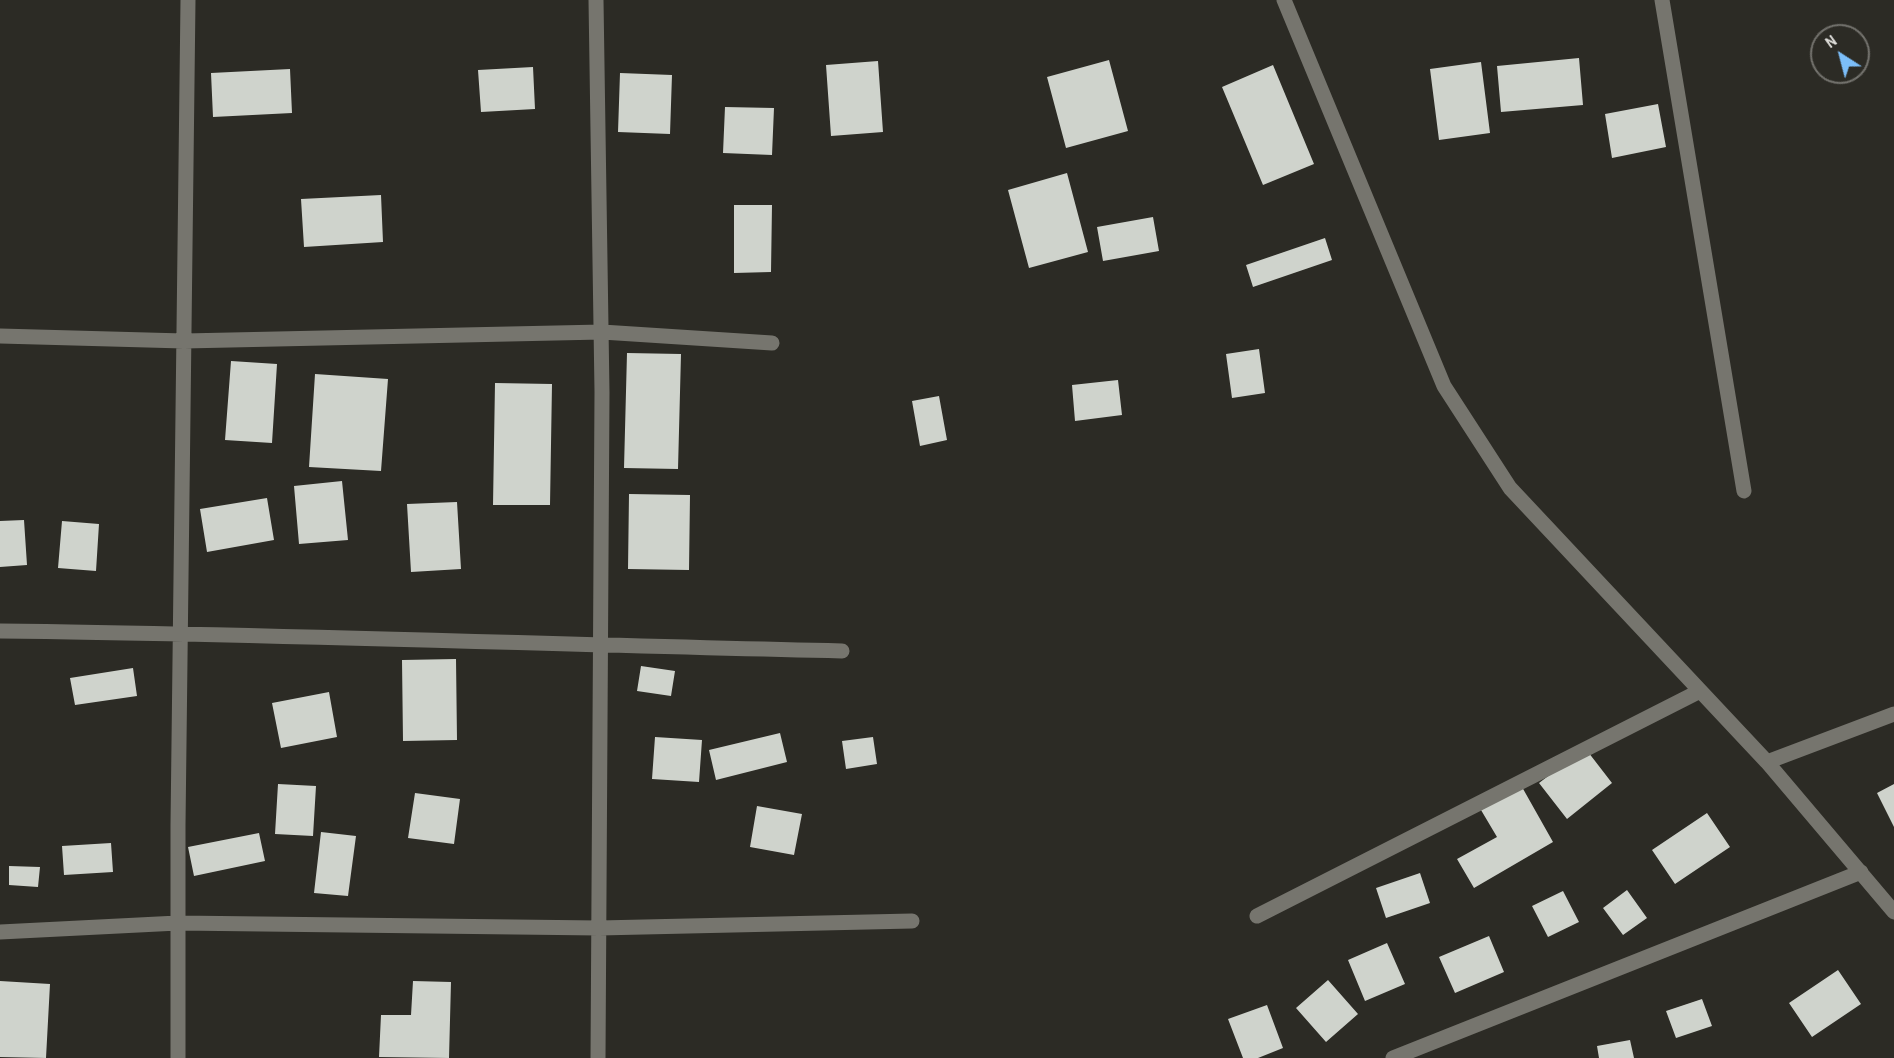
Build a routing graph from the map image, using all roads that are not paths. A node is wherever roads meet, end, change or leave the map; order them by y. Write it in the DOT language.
graph roads {
  1 [pos="188,0"];
  2 [pos="596,0"];
  3 [pos="1284,0"];
  4 [pos="1662,0"];
  5 [pos="602,332"];
  6 [pos="0,336"];
  7 [pos="184,341"];
  8 [pos="772,343"];
  9 [pos="1744,491"];
  10 [pos="0,631"];
  11 [pos="180,633"];
  12 [pos="601,646"];
  13 [pos="842,651"];
  14 [pos="1700,691"];
  15 [pos="1894,714"];
  16 [pos="1767,762"];
  17 [pos="1861,872"];
  18 [pos="1894,912"];
  19 [pos="1257,916"];
  20 [pos="912,921"];
  21 [pos="178,924"];
  22 [pos="599,928"];
  23 [pos="0,932"];
  24 [pos="178,1058"];
  25 [pos="598,1058"];
  26 [pos="1393,1058"];
  1 -- 7 [label="street"];
  2 -- 5 [label="street"];
  3 -- 14 [label="street"];
  4 -- 9 [label="street"];
  5 -- 7 [label="street"];
  5 -- 8 [label="street"];
  5 -- 12 [label="street"];
  6 -- 7 [label="street"];
  7 -- 11 [label="street"];
  10 -- 11 [label="street"];
  11 -- 12 [label="street"];
  11 -- 21 [label="street"];
  12 -- 13 [label="street"];
  12 -- 22 [label="street"];
  14 -- 16 [label="street"];
  14 -- 19 [label="street"];
  15 -- 16 [label="street"];
  16 -- 17 [label="street"];
  17 -- 18 [label="street"];
  17 -- 26 [label="street"];
  20 -- 22 [label="street"];
  21 -- 22 [label="street"];
  21 -- 23 [label="street"];
  21 -- 24 [label="street"];
  22 -- 25 [label="street"];
}
